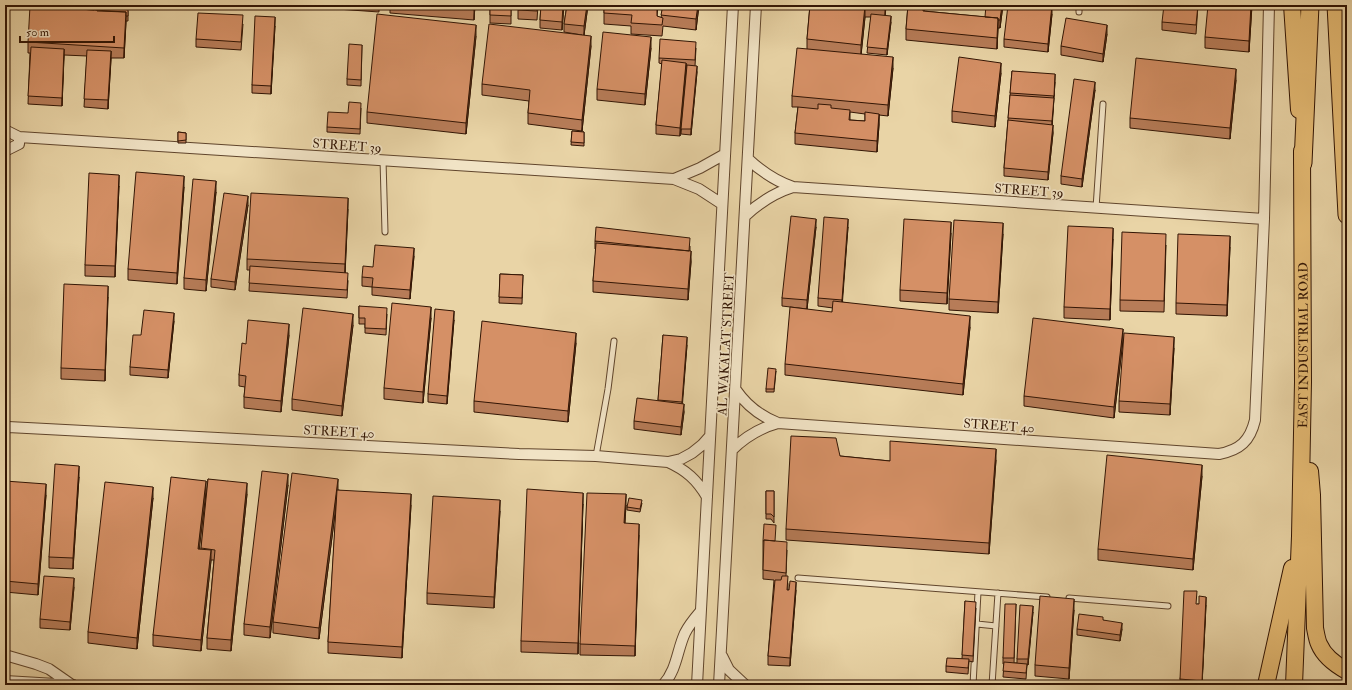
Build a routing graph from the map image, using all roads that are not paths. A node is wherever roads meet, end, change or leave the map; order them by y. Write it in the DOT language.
graph roads {
  1 [pos="733,5"];
  2 [pos="756,5"];
  3 [pos="1079,5"];
  4 [pos="1269,5"];
  5 [pos="1292,5"];
  6 [pos="1310,5"];
  7 [pos="1336,5"];
  8 [pos="1079,12"];
  9 [pos="1103,104"];
  10 [pos="5,130"];
  11 [pos="19,137"];
  12 [pos="5,151"];
  13 [pos="725,154"];
  14 [pos="748,159"];
  15 [pos="383,160"];
  16 [pos="1303,163"];
  17 [pos="674,179"];
  18 [pos="793,187"];
  19 [pos="722,204"];
  20 [pos="1096,208"];
  21 [pos="1347,215"];
  22 [pos="745,216"];
  23 [pos="1264,219"];
  24 [pos="385,232"];
  25 [pos="614,341"];
  26 [pos="1303,382"];
  27 [pos="736,390"];
  28 [pos="778,423"];
  29 [pos="6,426"];
  30 [pos="710,436"];
  31 [pos="732,450"];
  32 [pos="596,456"];
  33 [pos="668,462"];
  34 [pos="706,497"];
  35 [pos="1300,536"];
  36 [pos="798,578"];
  37 [pos="978,592"];
  38 [pos="998,593"];
  39 [pos="1052,597"];
  40 [pos="1060,598"];
  41 [pos="1168,606"];
  42 [pos="700,612"];
  43 [pos="977,624"];
  44 [pos="996,626"];
  45 [pos="721,653"];
  46 [pos="5,655"];
  47 [pos="1347,671"];
  48 [pos="5,681"];
  49 [pos="73,685"];
  50 [pos="663,685"];
  51 [pos="696,685"];
  52 [pos="719,685"];
  53 [pos="745,685"];
  54 [pos="973,685"];
  55 [pos="992,685"];
  56 [pos="1266,685"];
  57 [pos="1294,685"];
  1 -- 13 [label="street, AL WAKALAT STREET"];
  2 -- 14 [label="street, AL WAKALAT STREET"];
  3 -- 8 [label="lane"];
  4 -- 23 [label="street"];
  5 -- 16 [label="main road, EAST INDUSTRIAL ROAD"];
  6 -- 16 [label="highway"];
  7 -- 21 [label="highway"];
  9 -- 20 [label="lane"];
  10 -- 11 [label="street, STREET 39"];
  11 -- 12 [label="street"];
  11 -- 15 [label="street, STREET 39"];
  13 -- 17 [label="street, STREET 39"];
  13 -- 19 [label="street, AL WAKALAT STREET"];
  14 -- 18 [label="street, STREET 39"];
  14 -- 22 [label="street, AL WAKALAT STREET"];
  15 -- 17 [label="street, STREET 39"];
  15 -- 24 [label="lane"];
  16 -- 26 [label="main road, EAST INDUSTRIAL ROAD"];
  17 -- 19 [label="street, STREET 39"];
  18 -- 20 [label="street, STREET 39"];
  18 -- 22 [label="street, STREET 39"];
  19 -- 30 [label="street, AL WAKALAT STREET"];
  20 -- 23 [label="street, STREET 39"];
  22 -- 27 [label="street, AL WAKALAT STREET"];
  23 -- 28 [label="street, STREET 40"];
  25 -- 32 [label="lane"];
  26 -- 35 [label="main road, EAST INDUSTRIAL ROAD"];
  26 -- 47 [label="main road"];
  27 -- 28 [label="street, STREET 40"];
  27 -- 31 [label="street, AL WAKALAT STREET"];
  28 -- 31 [label="street, STREET 40"];
  29 -- 32 [label="street, STREET 40"];
  30 -- 33 [label="street, STREET 40"];
  30 -- 34 [label="street, AL WAKALAT STREET"];
  31 -- 45 [label="street, AL WAKALAT STREET"];
  32 -- 33 [label="street, STREET 40"];
  33 -- 34 [label="street, STREET 40"];
  34 -- 42 [label="street, AL WAKALAT STREET"];
  35 -- 56 [label="main road"];
  35 -- 57 [label="main road, EAST INDUSTRIAL ROAD"];
  36 -- 37 [label="lane"];
  37 -- 38 [label="lane"];
  37 -- 43 [label="lane"];
  38 -- 39 [label="lane"];
  38 -- 44 [label="lane"];
  40 -- 41 [label="lane"];
  42 -- 50 [label="street"];
  42 -- 51 [label="street, AL WAKALAT STREET"];
  43 -- 44 [label="lane"];
  43 -- 54 [label="lane"];
  44 -- 55 [label="lane"];
  45 -- 52 [label="street, AL WAKALAT STREET"];
  45 -- 53 [label="street"];
  46 -- 49 [label="street"];
  48 -- 49 [label="street"];
}
